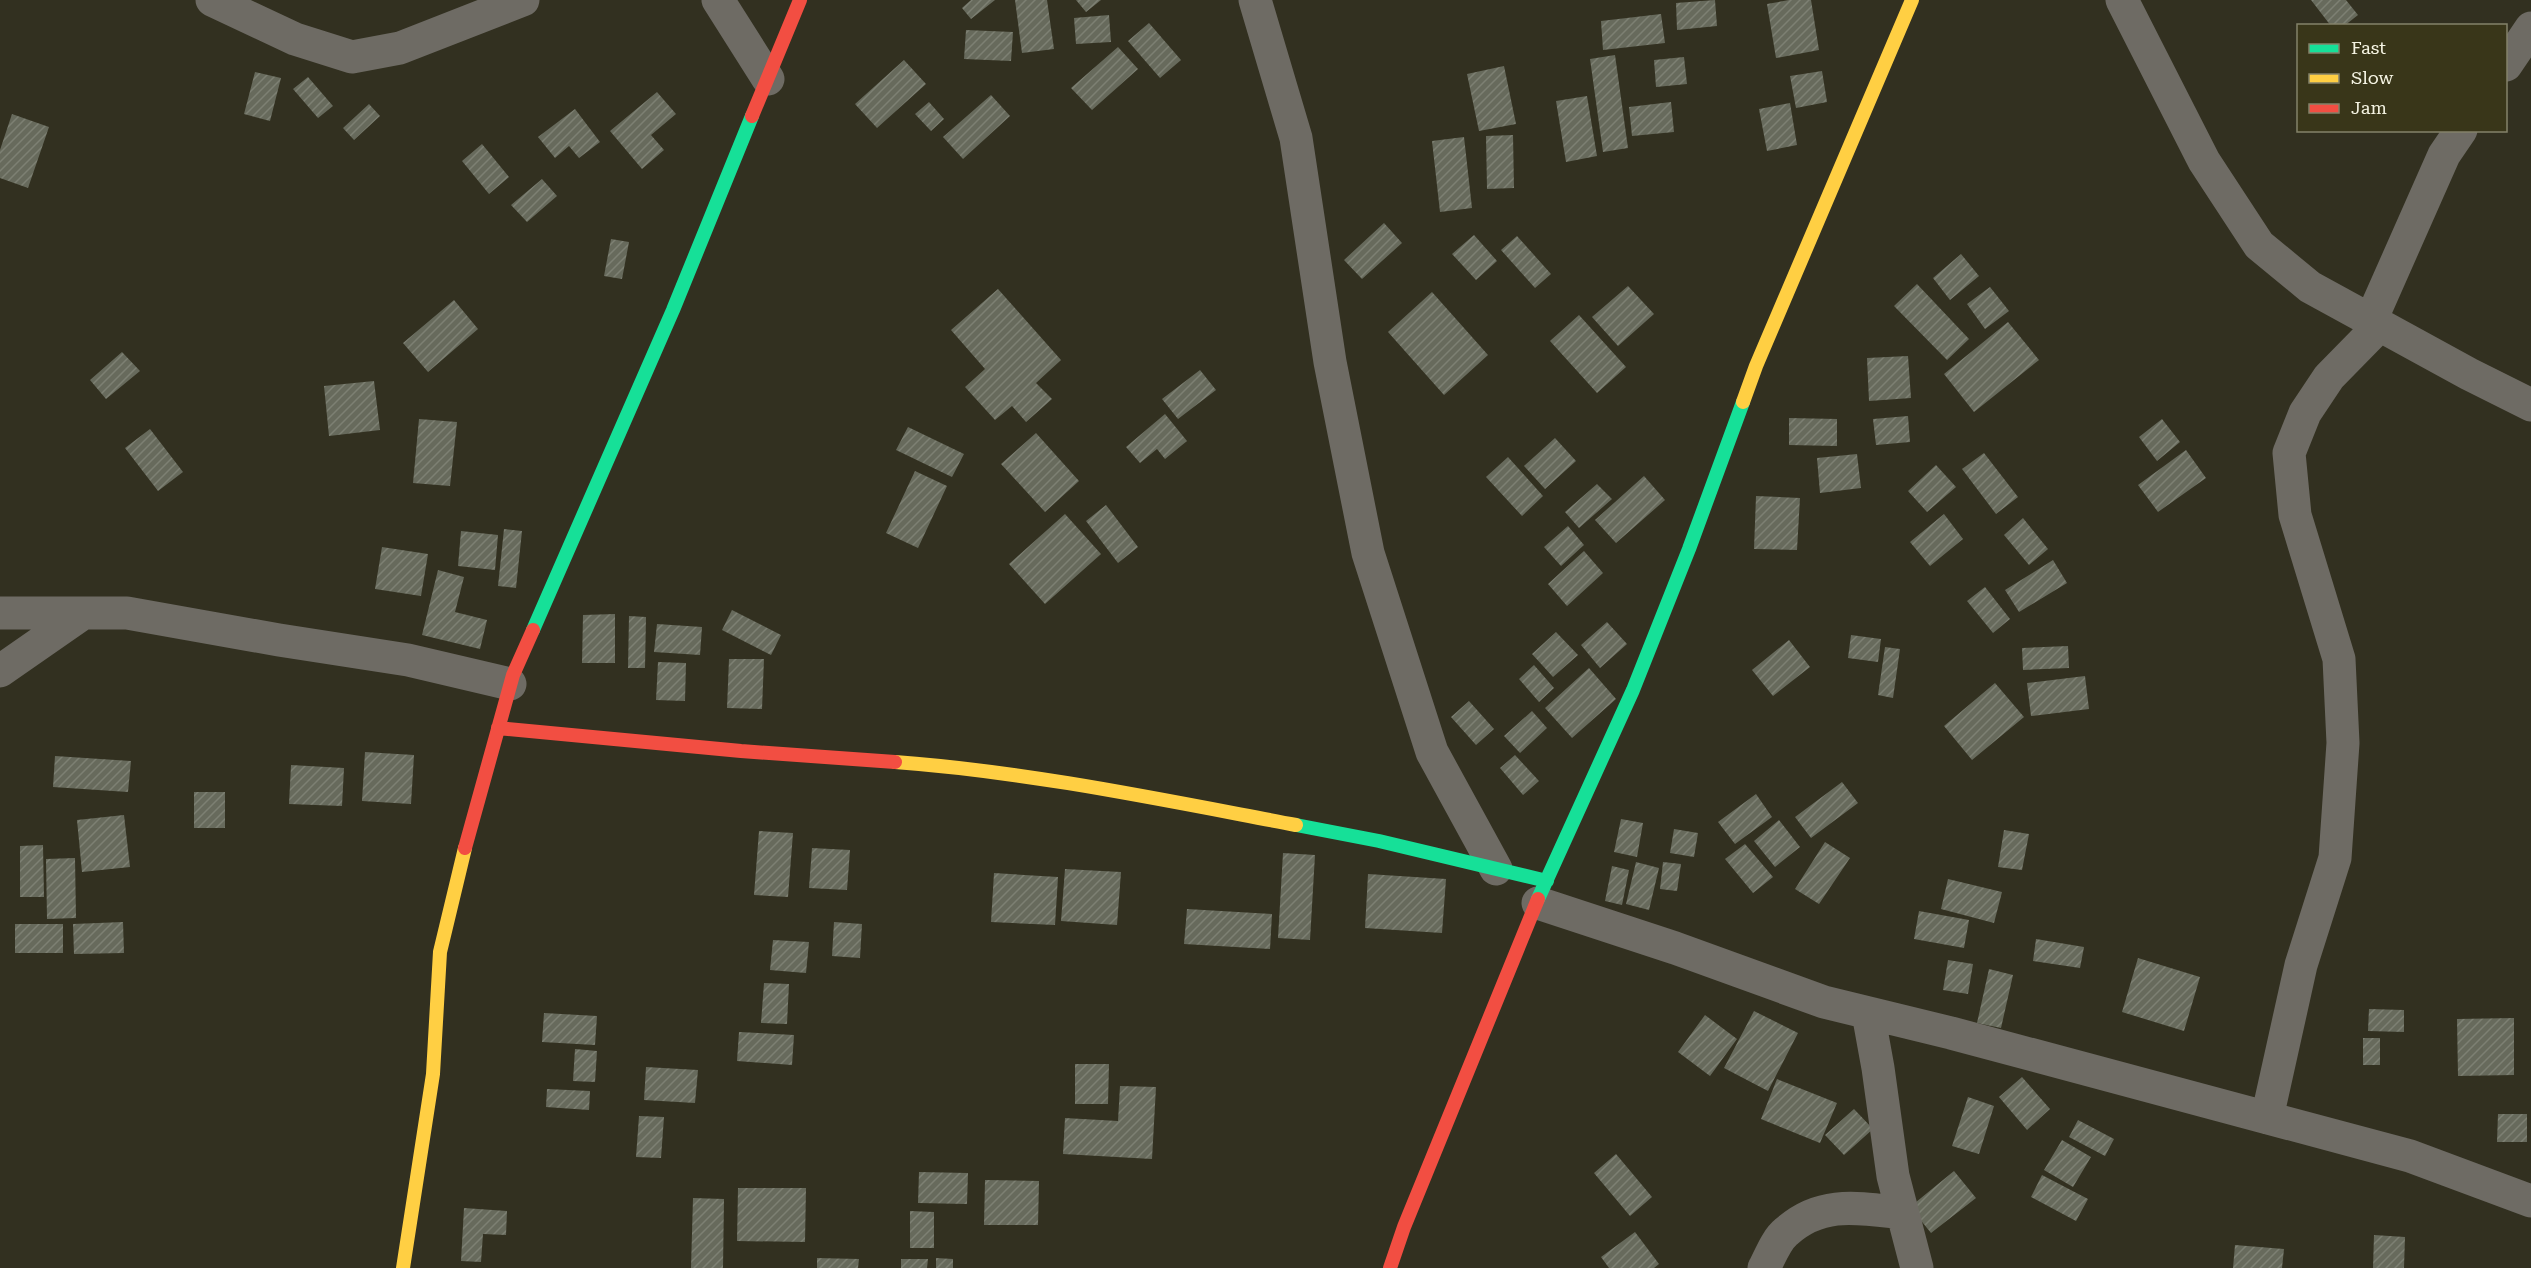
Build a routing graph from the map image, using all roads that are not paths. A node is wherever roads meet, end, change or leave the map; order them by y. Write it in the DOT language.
graph roads {
  1 [pos="212,0"];
  2 [pos="523,0"];
  3 [pos="717,0"];
  4 [pos="800,0"];
  5 [pos="1255,0"];
  6 [pos="1912,0"];
  7 [pos="2122,0"];
  8 [pos="2531,28"];
  9 [pos="2507,62"];
  10 [pos="768,79"];
  11 [pos="2460,132"];
  12 [pos="2376,323"];
  13 [pos="2531,405"];
  14 [pos="0,613"];
  15 [pos="82,614"];
  16 [pos="0,671"];
  17 [pos="510,684"];
  18 [pos="498,728"];
  19 [pos="1496,869"];
  20 [pos="1542,892"];
  21 [pos="1868,1013"];
  22 [pos="2267,1118"];
  23 [pos="2531,1201"];
  24 [pos="1902,1214"];
  25 [pos="403,1268"];
  26 [pos="1390,1268"];
  27 [pos="1764,1268"];
  28 [pos="1917,1268"];
  1 -- 2 [label="street"];
  3 -- 10 [label="street"];
  4 -- 10 [label="street"];
  5 -- 19 [label="street"];
  6 -- 20 [label="street"];
  7 -- 12 [label="street"];
  8 -- 9 [label="street"];
  10 -- 17 [label="street"];
  11 -- 12 [label="street"];
  12 -- 13 [label="street"];
  12 -- 22 [label="street"];
  14 -- 15 [label="street"];
  15 -- 16 [label="street"];
  15 -- 17 [label="street"];
  17 -- 18 [label="street"];
  18 -- 19 [label="street"];
  18 -- 25 [label="street"];
  19 -- 20 [label="street"];
  20 -- 21 [label="street"];
  20 -- 26 [label="street"];
  21 -- 22 [label="street"];
  21 -- 24 [label="street"];
  22 -- 23 [label="street"];
  24 -- 27 [label="street"];
  24 -- 28 [label="street"];
}
